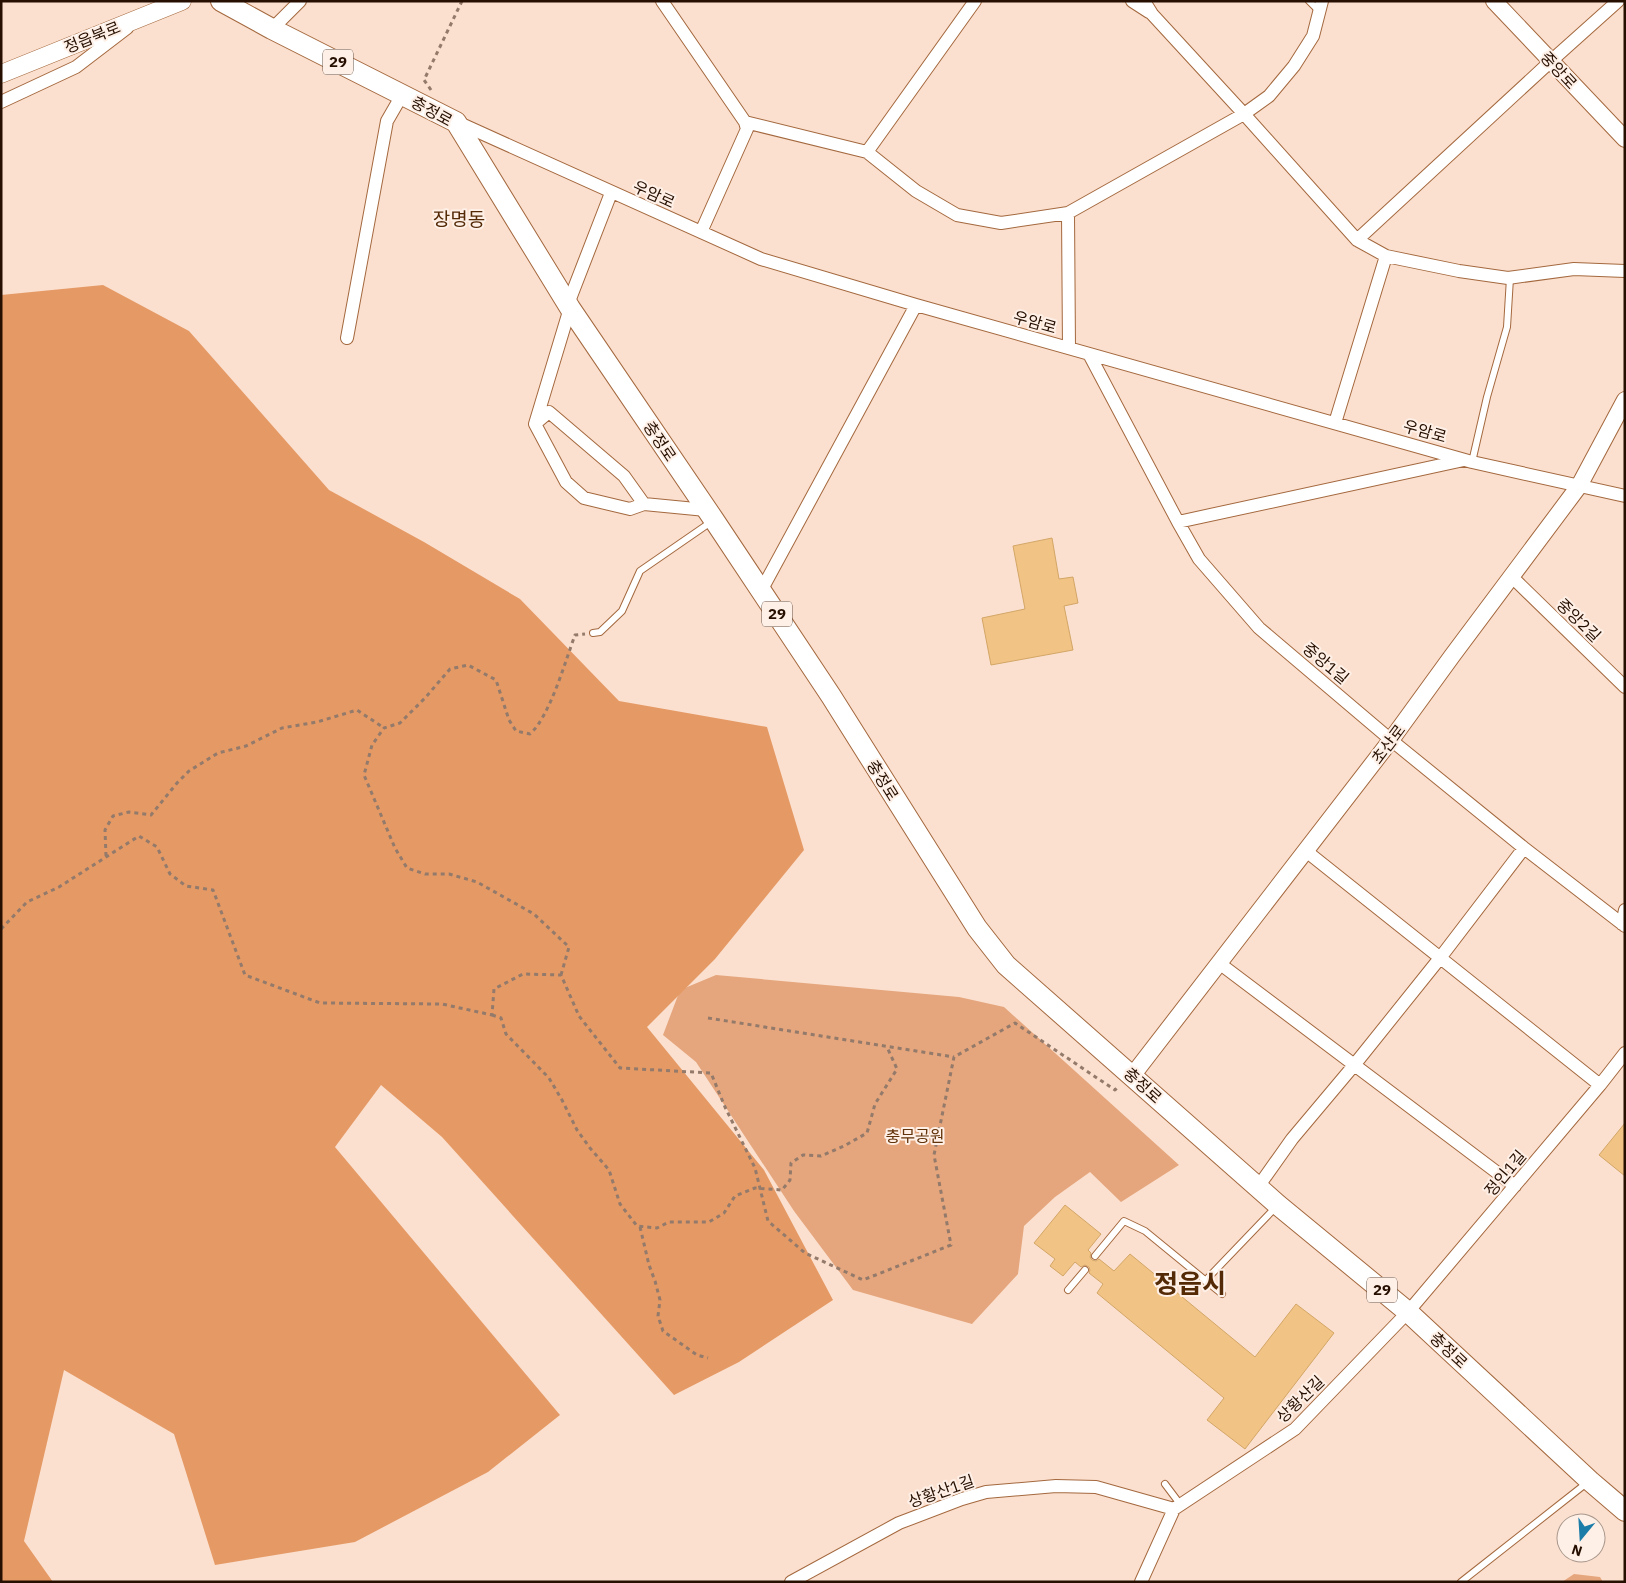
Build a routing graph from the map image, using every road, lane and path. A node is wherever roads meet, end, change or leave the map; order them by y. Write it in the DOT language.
graph roads {
  1 [pos="182,1"];
  2 [pos="222,1"];
  3 [pos="300,1"];
  4 [pos="462,1"];
  5 [pos="662,1"];
  6 [pos="975,1"];
  7 [pos="1132,1"];
  8 [pos="1144,1"];
  9 [pos="1494,1"];
  10 [pos="1618,1"];
  11 [pos="1317,4"];
  12 [pos="1152,14"];
  13 [pos="139,18"];
  14 [pos="272,29"];
  15 [pos="1550,61"];
  16 [pos="1,74"];
  17 [pos="435,94"];
  18 [pos="402,95"];
  19 [pos="1,102"];
  20 [pos="1244,114"];
  21 [pos="456,122"];
  22 [pos="745,122"];
  23 [pos="1625,139"];
  24 [pos="867,152"];
  25 [pos="610,193"];
  26 [pos="1068,213"];
  27 [pos="701,232"];
  28 [pos="1357,240"];
  29 [pos="1386,256"];
  30 [pos="1625,271"];
  31 [pos="1510,278"];
  32 [pos="916,305"];
  33 [pos="569,306"];
  34 [pos="347,338"];
  35 [pos="1069,348"];
  36 [pos="1089,354"];
  37 [pos="1625,400"];
  38 [pos="1335,423"];
  39 [pos="535,424"];
  40 [pos="1469,461"];
  41 [pos="1580,486"];
  42 [pos="1625,496"];
  43 [pos="644,504"];
  44 [pos="710,515"];
  45 [pos="1178,522"];
  46 [pos="1511,576"];
  47 [pos="761,591"];
  48 [pos="593,633"];
  49 [pos="1625,687"];
  50 [pos="384,728"];
  51 [pos="1391,740"];
  52 [pos="1524,848"];
  53 [pos="1306,851"];
  54 [pos="106,856"];
  55 [pos="1625,910"];
  56 [pos="1623,925"];
  57 [pos="1,929"];
  58 [pos="1440,958"];
  59 [pos="1220,963"];
  60 [pos="561,975"];
  61 [pos="489,1014"];
  62 [pos="708,1018"];
  63 [pos="887,1046"];
  64 [pos="1625,1053"];
  65 [pos="954,1057"];
  66 [pos="1355,1064"];
  67 [pos="1132,1076"];
  68 [pos="1600,1084"];
  69 [pos="1515,1186"];
  70 [pos="1258,1187"];
  71 [pos="760,1188"];
  72 [pos="1278,1205"];
  73 [pos="640,1227"];
  74 [pos="1095,1256"];
  75 [pos="1085,1270"];
  76 [pos="1205,1281"];
  77 [pos="1068,1290"];
  78 [pos="1222,1294"];
  79 [pos="1408,1312"];
  80 [pos="708,1358"];
  81 [pos="1590,1481"];
  82 [pos="1165,1484"];
  83 [pos="1177,1506"];
  84 [pos="1625,1511"];
  85 [pos="791,1582"];
  86 [pos="1141,1582"];
  87 [pos="1461,1582"];
  1 -- 13 [label="main road, 정읍북로"];
  2 -- 14 [label="main road, 충정로 / 29"];
  3 -- 14 [label="street"];
  4 -- 17 [label="path"];
  5 -- 22 [label="street"];
  6 -- 24 [label="street"];
  7 -- 12 [label="street"];
  8 -- 12 [label="street"];
  9 -- 15 [label="street, 중앙로"];
  10 -- 15 [label="street"];
  11 -- 20 [label="street"];
  12 -- 20 [label="street"];
  13 -- 16 [label="main road, 정읍북로"];
  13 -- 19 [label="street"];
  14 -- 18 [label="main road, 충정로 / 29"];
  15 -- 23 [label="street, 중앙로"];
  15 -- 28 [label="street"];
  18 -- 21 [label="main road, 충정로 / 29"];
  18 -- 34 [label="street"];
  20 -- 26 [label="street"];
  20 -- 28 [label="street"];
  21 -- 25 [label="street, 우암로"];
  21 -- 33 [label="main road, 충정로 / 29"];
  22 -- 24 [label="street"];
  22 -- 27 [label="street"];
  24 -- 26 [label="street"];
  25 -- 27 [label="street, 우암로"];
  25 -- 33 [label="street"];
  26 -- 35 [label="street"];
  27 -- 32 [label="street, 우암로"];
  28 -- 29 [label="street"];
  29 -- 31 [label="street"];
  29 -- 38 [label="street"];
  30 -- 31 [label="street"];
  31 -- 40 [label="lane"];
  32 -- 35 [label="street, 우암로"];
  32 -- 47 [label="street"];
  33 -- 39 [label="street"];
  33 -- 44 [label="main road, 충정로 / 29"];
  35 -- 36 [label="street, 우암로"];
  36 -- 38 [label="street, 우암로"];
  36 -- 45 [label="street, 중앙1길"];
  37 -- 41 [label="street, 초산로"];
  38 -- 40 [label="street, 우암로"];
  39 -- 43 [label="street"];
  39 -- 43 [label="street"];
  40 -- 41 [label="street, 우암로"];
  40 -- 45 [label="street"];
  41 -- 42 [label="street, 우암로"];
  41 -- 46 [label="street, 초산로"];
  43 -- 44 [label="street"];
  44 -- 47 [label="main road, 충정로 / 29"];
  44 -- 48 [label="lane"];
  45 -- 51 [label="street, 중앙1길"];
  46 -- 49 [label="street, 중앙2길"];
  46 -- 51 [label="street, 초산로"];
  47 -- 67 [label="main road, 충정로 / 29"];
  48 -- 50 [label="path"];
  50 -- 54 [label="path"];
  50 -- 60 [label="path"];
  51 -- 52 [label="street, 중앙1길"];
  51 -- 53 [label="street, 초산로"];
  52 -- 56 [label="street, 중앙1길"];
  52 -- 58 [label="street"];
  53 -- 58 [label="street"];
  53 -- 59 [label="street, 초산로"];
  54 -- 57 [label="path"];
  54 -- 61 [label="path"];
  55 -- 56 [label="street"];
  58 -- 66 [label="street"];
  58 -- 68 [label="street"];
  59 -- 66 [label="street"];
  59 -- 67 [label="street, 초산로"];
  60 -- 61 [label="path"];
  60 -- 71 [label="path"];
  61 -- 73 [label="path"];
  62 -- 63 [label="path"];
  63 -- 65 [label="path"];
  63 -- 71 [label="path"];
  64 -- 68 [label="street, 정인1길"];
  65 -- 67 [label="path"];
  65 -- 71 [label="path"];
  66 -- 69 [label="street"];
  66 -- 70 [label="street"];
  67 -- 70 [label="main road, 충정로 / 29"];
  68 -- 69 [label="street, 정인1길"];
  69 -- 79 [label="street, 정인1길"];
  70 -- 72 [label="main road, 충정로 / 29"];
  71 -- 73 [label="path"];
  72 -- 76 [label="lane"];
  72 -- 79 [label="main road, 충정로 / 29"];
  73 -- 80 [label="path"];
  74 -- 76 [label="lane"];
  75 -- 77 [label="lane"];
  76 -- 78 [label="lane"];
  79 -- 81 [label="main road, 충정로 / 29"];
  79 -- 83 [label="street, 상황산길"];
  81 -- 84 [label="main road, 충정로 / 29"];
  81 -- 87 [label="lane"];
  82 -- 83 [label="lane"];
  83 -- 85 [label="street, 상황산1길"];
  83 -- 86 [label="street"];
}
